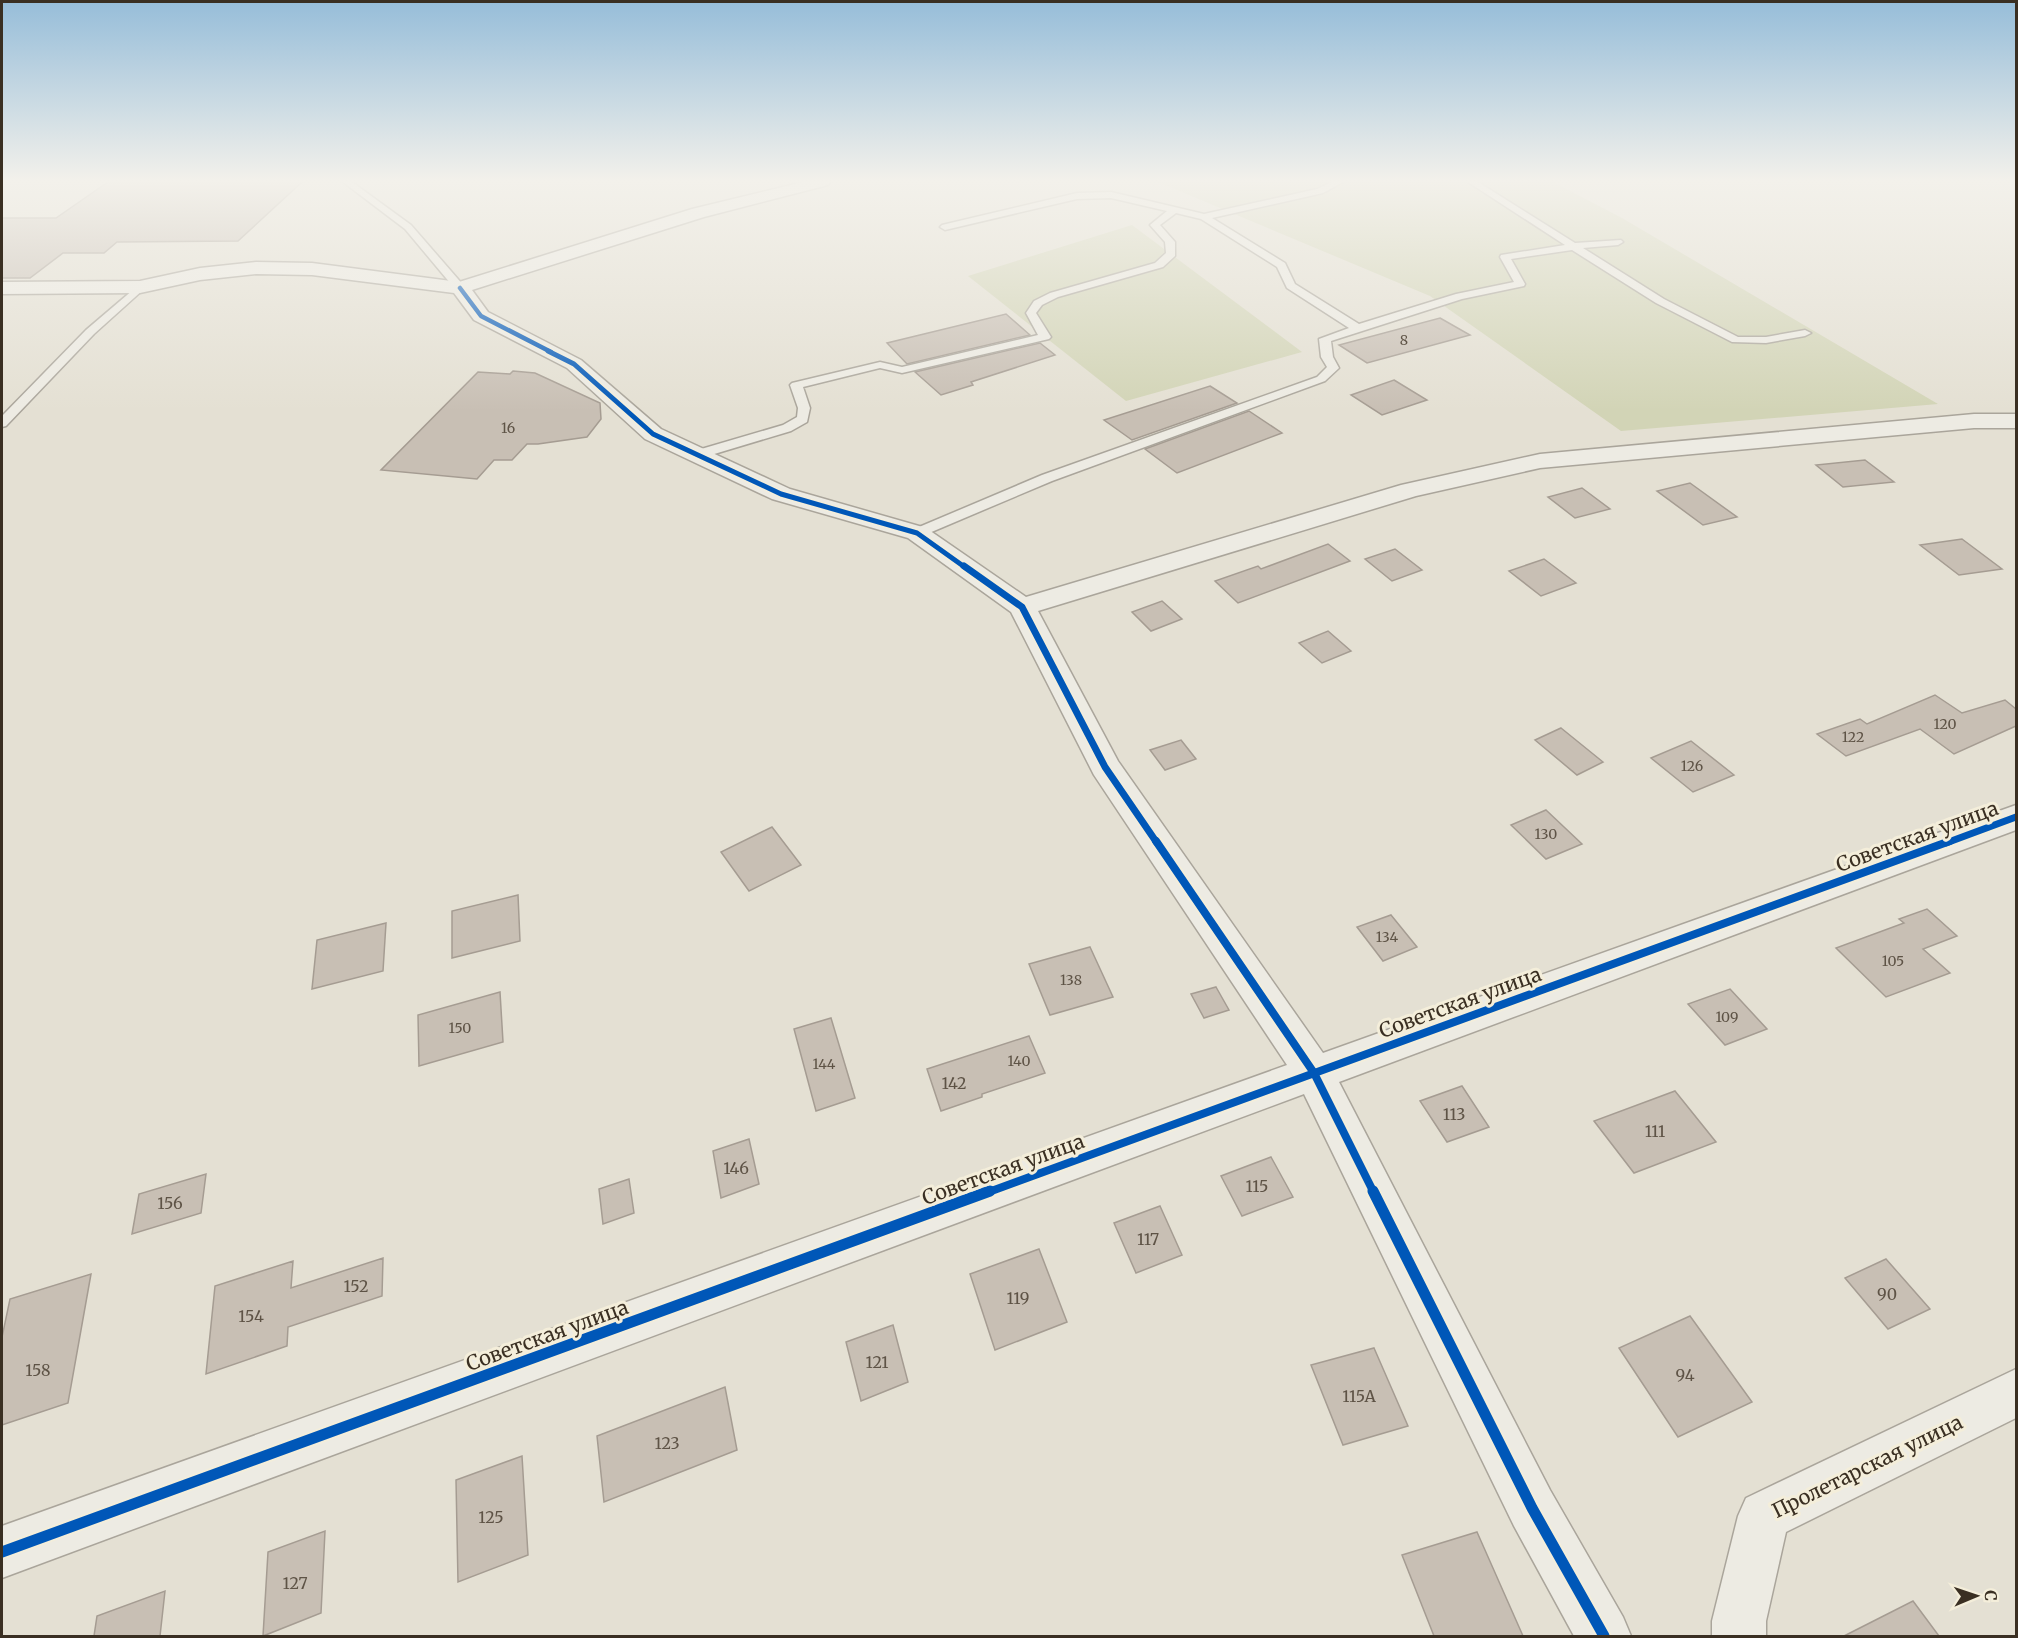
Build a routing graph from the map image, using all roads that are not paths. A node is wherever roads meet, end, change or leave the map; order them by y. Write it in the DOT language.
graph roads {
  1 [pos="435,258"];
  2 [pos="554,258"];
  3 [pos="1166,258"];
  4 [pos="1270,258"];
  5 [pos="1506,258"];
  6 [pos="1595,258"];
  7 [pos="140,287"];
  8 [pos="2,288"];
  9 [pos="460,288"];
  10 [pos="1359,329"];
  11 [pos="1805,333"];
  12 [pos="2016,421"];
  13 [pos="2,423"];
  14 [pos="696,455"];
  15 [pos="917,533"];
  16 [pos="1022,607"];
  17 [pos="2016,817"];
  18 [pos="1314,1073"];
  19 [pos="2016,1393"];
  20 [pos="2,1552"];
  21 [pos="1604,1636"];
  22 [pos="1739,1636"];
  1 -- 9 [label="lane"];
  2 -- 9 [label="street"];
  3 -- 14 [label="lane"];
  4 -- 10 [label="lane"];
  5 -- 10 [label="lane"];
  6 -- 11 [label="lane"];
  7 -- 8 [label="street"];
  7 -- 9 [label="street"];
  7 -- 13 [label="lane"];
  9 -- 14 [label="street"];
  10 -- 15 [label="lane"];
  12 -- 16 [label="street"];
  14 -- 15 [label="street"];
  15 -- 16 [label="street"];
  16 -- 18 [label="street"];
  17 -- 18 [label="street, Советская улица"];
  18 -- 20 [label="street, Советская улица"];
  18 -- 21 [label="street"];
  19 -- 22 [label="street, Пролетарская улица"];
}
